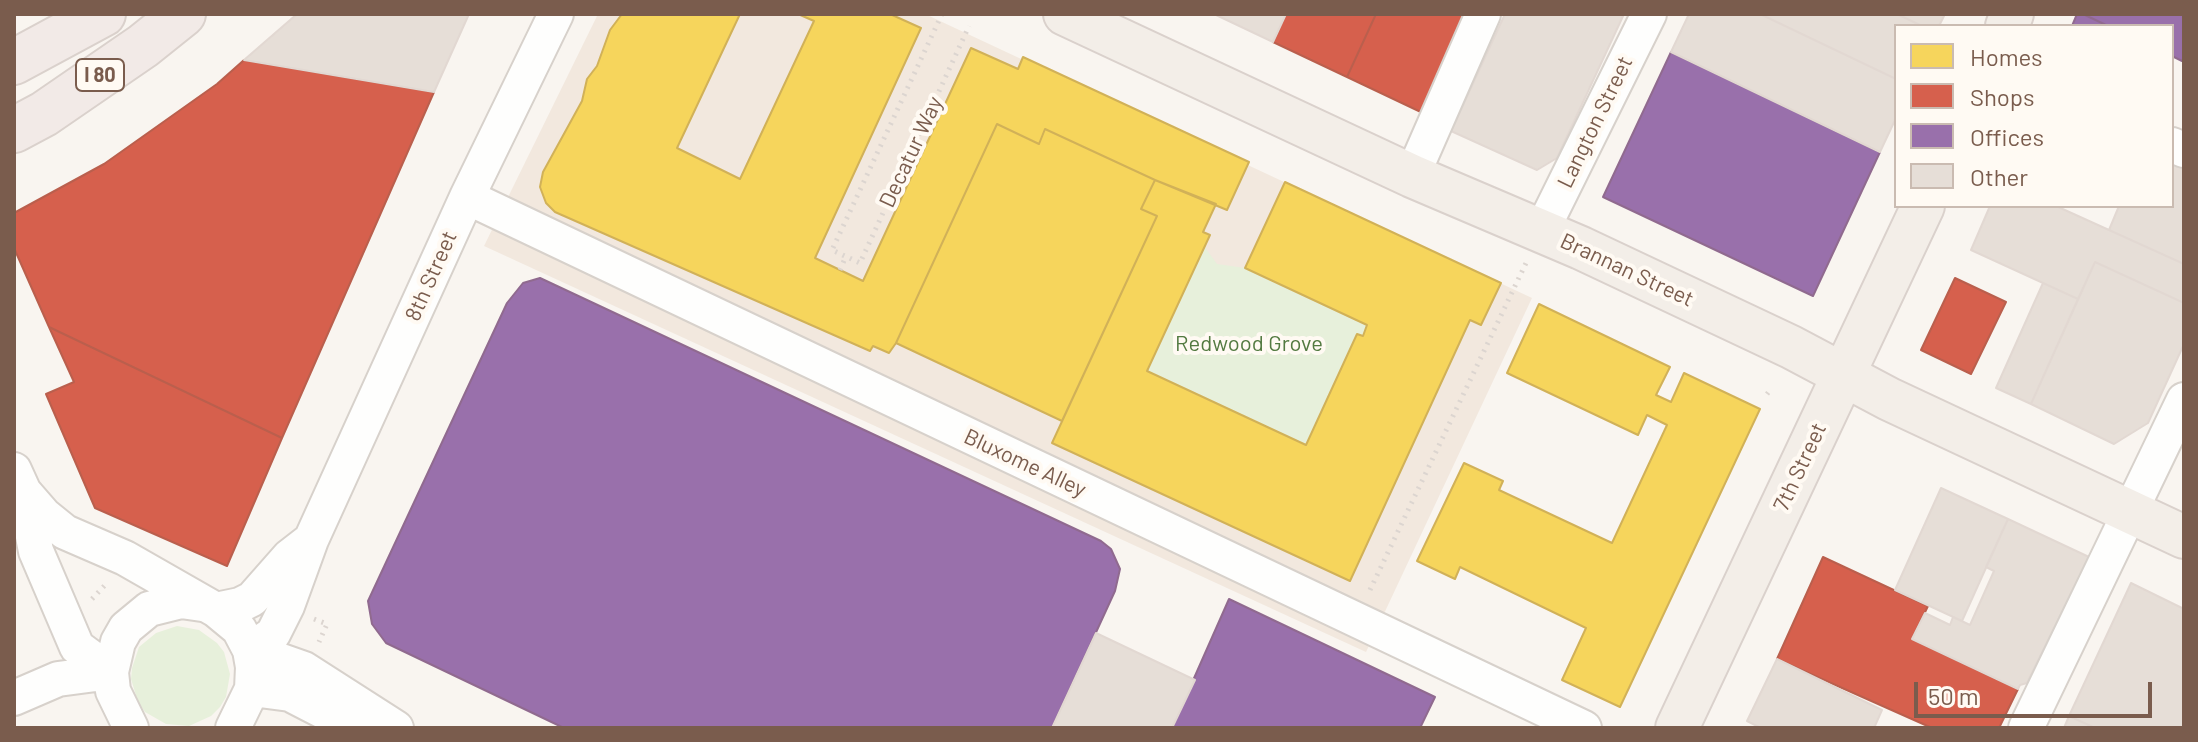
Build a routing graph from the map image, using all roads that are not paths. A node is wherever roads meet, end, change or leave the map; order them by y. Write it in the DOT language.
graph roads {
  1 [pos="103,14"];
  2 [pos="183,14"];
  3 [pos="556,14"];
  4 [pos="1065,14"];
  5 [pos="1483,14"];
  6 [pos="1649,14"];
  7 [pos="14,62"];
  8 [pos="14,130"];
  9 [pos="1412,176"];
  10 [pos="467,197"];
  11 [pos="1922,208"];
  12 [pos="1542,230"];
  13 [pos="1843,375"];
  14 [pos="2184,400"];
  15 [pos="19,481"];
  16 [pos="2131,512"];
  17 [pos="2184,537"];
  18 [pos="311,540"];
  19 [pos="287,606"];
  20 [pos="209,607"];
  21 [pos="76,610"];
  22 [pos="250,650"];
  23 [pos="310,659"];
  24 [pos="111,672"];
  25 [pos="58,679"];
  26 [pos="252,689"];
  27 [pos="14,698"];
  28 [pos="133,726"];
  29 [pos="232,726"];
  30 [pos="356,728"];
  31 [pos="396,728"];
  32 [pos="1584,728"];
  33 [pos="1677,728"];
  34 [pos="2026,728"];
  1 -- 7 [label="highway"];
  2 -- 8 [label="highway, I 80"];
  3 -- 10 [label="street, 8th Street"];
  4 -- 9 [label="main road, Brannan Street"];
  5 -- 9 [label="street"];
  6 -- 12 [label="street, Langton Street"];
  9 -- 12 [label="main road, Brannan Street"];
  10 -- 18 [label="street, 8th Street"];
  10 -- 32 [label="street, Bluxome Alley"];
  11 -- 13 [label="main road, 7th Street"];
  12 -- 13 [label="main road, Brannan Street"];
  13 -- 16 [label="main road, Brannan Street"];
  13 -- 33 [label="main road, 7th Street"];
  14 -- 16 [label="street"];
  15 -- 20 [label="street"];
  15 -- 21 [label="street"];
  16 -- 17 [label="main road, Brannan Street"];
  16 -- 34 [label="street"];
  18 -- 19 [label="street, 8th Street"];
  18 -- 20 [label="street, 8th Street"];
  19 -- 22 [label="street, 8th Street"];
  19 -- 23 [label="street"];
  20 -- 22 [label="street"];
  20 -- 24 [label="street, 8th Street"];
  21 -- 24 [label="street"];
  21 -- 25 [label="street"];
  22 -- 23 [label="street"];
  22 -- 26 [label="street"];
  23 -- 31 [label="street"];
  24 -- 25 [label="street"];
  24 -- 28 [label="street"];
  25 -- 27 [label="street"];
  26 -- 29 [label="street"];
  26 -- 30 [label="street"];
}
